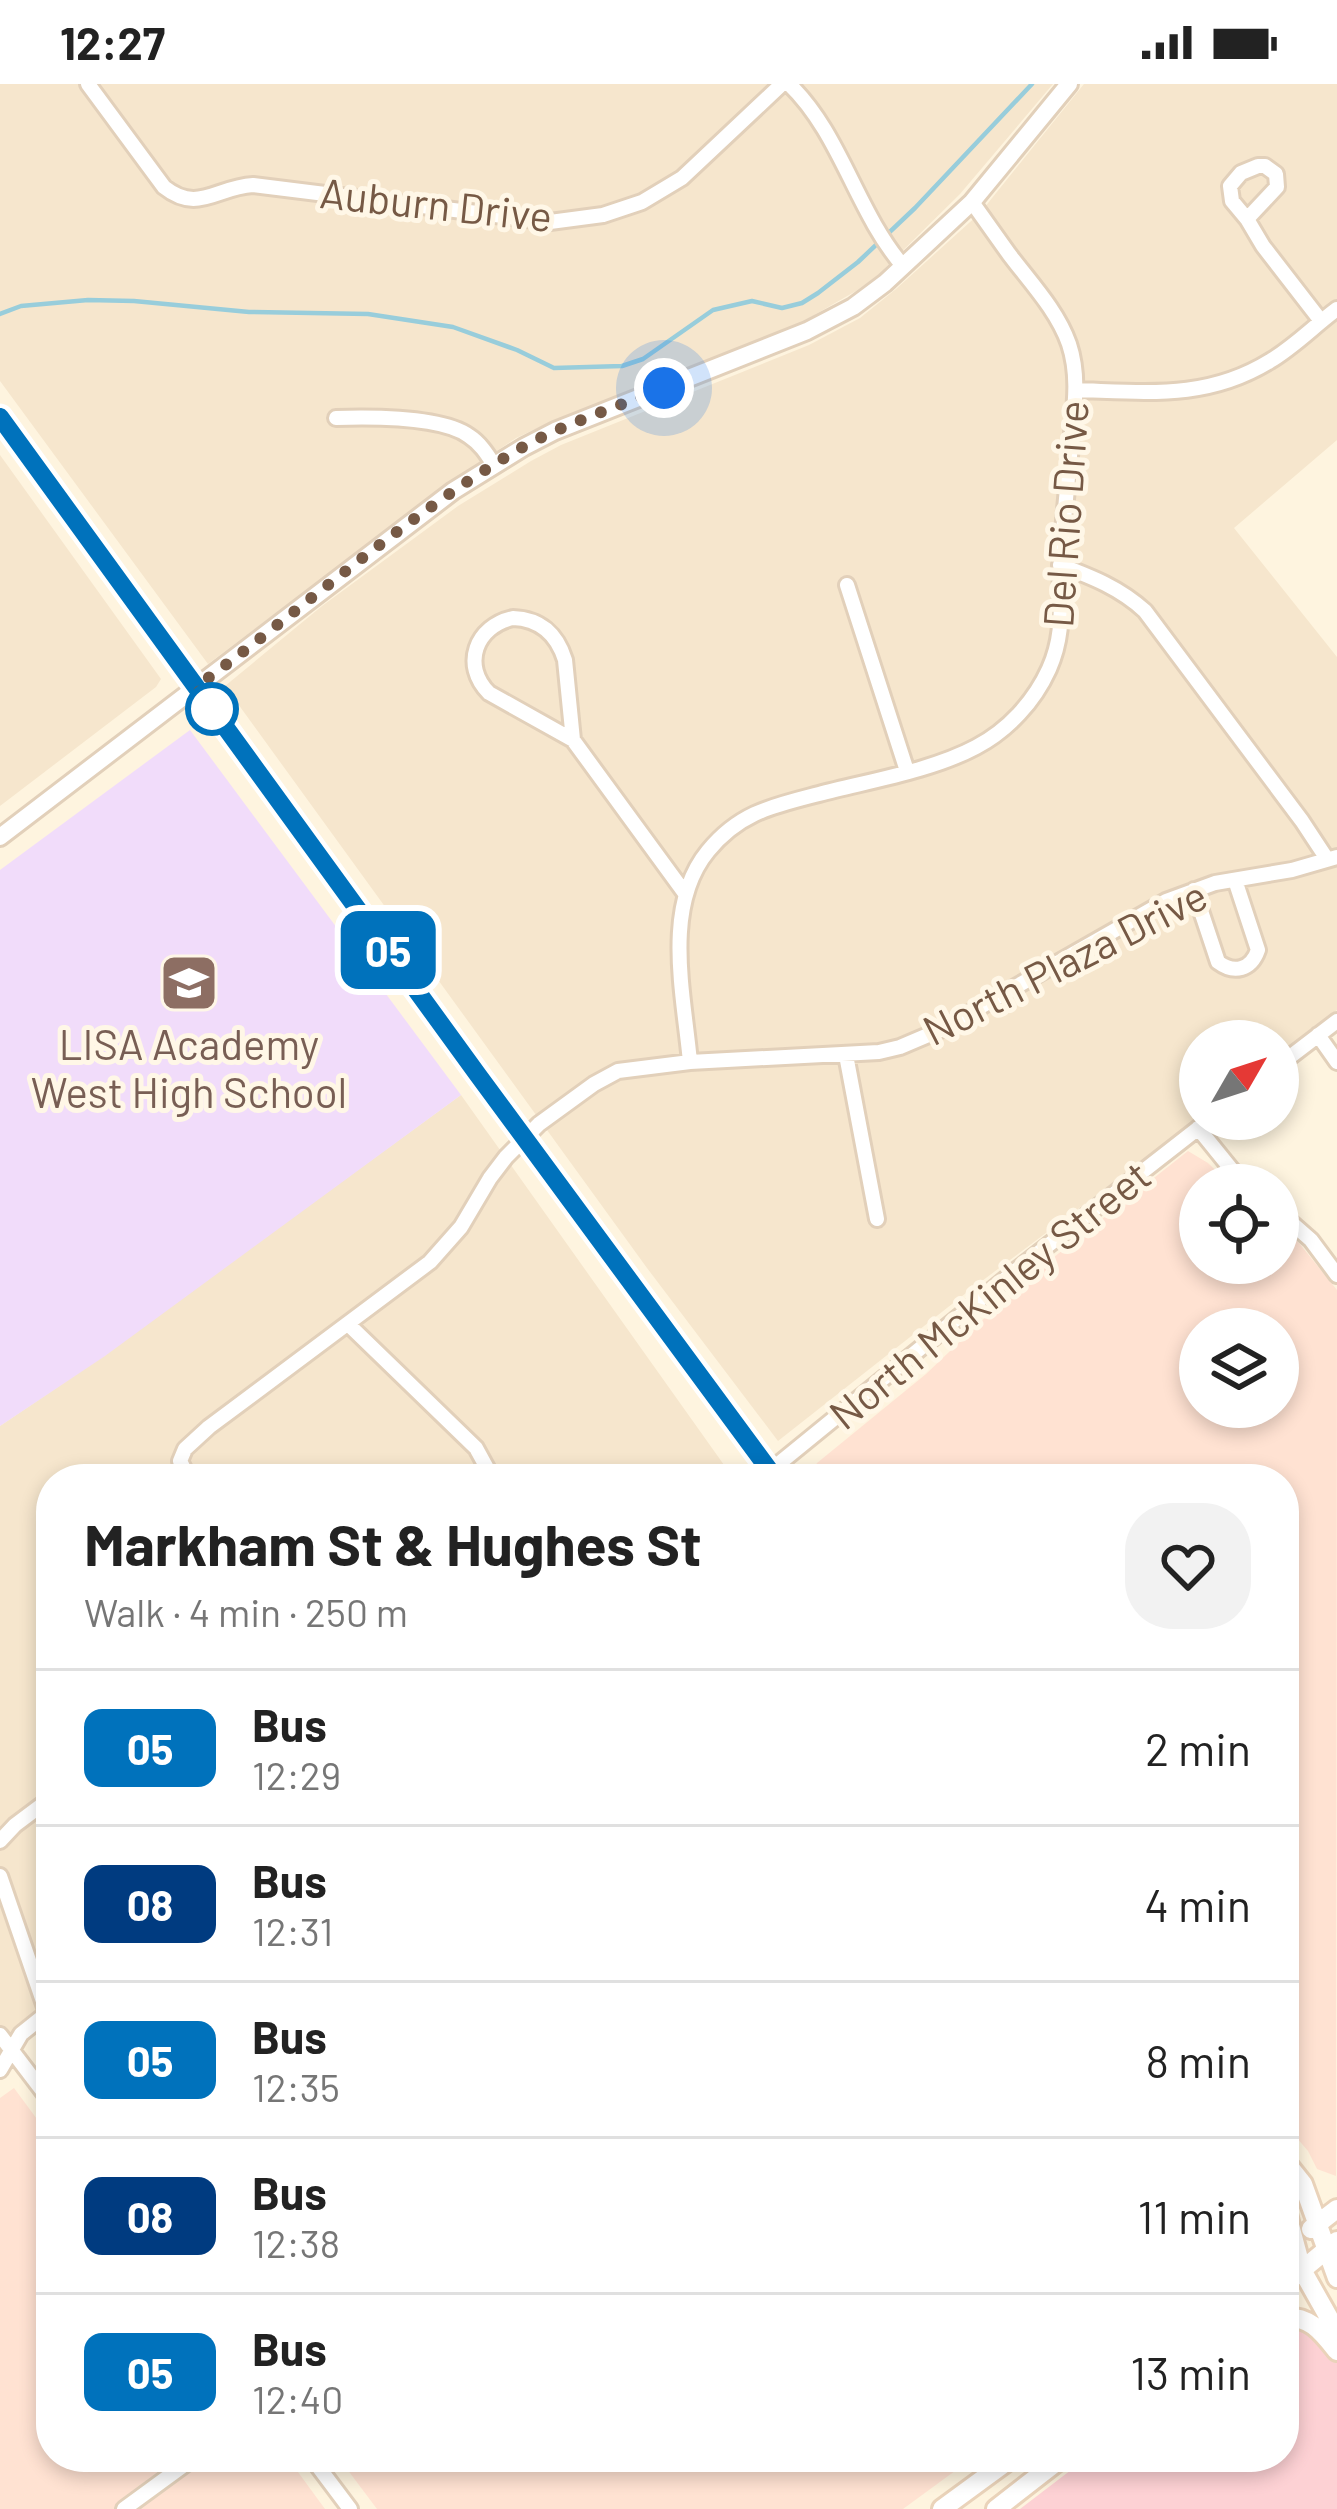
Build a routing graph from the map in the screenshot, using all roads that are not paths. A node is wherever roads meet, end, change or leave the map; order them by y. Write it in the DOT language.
graph roads {
  1 [pos="88,84"];
  2 [pos="786,84"];
  3 [pos="1069,84"];
  4 [pos="972,202"];
  5 [pos="1246,219"];
  6 [pos="903,266"];
  7 [pos="1337,309"];
  8 [pos="1321,321"];
  9 [pos="1076,390"];
  10 [pos="0,416"];
  11 [pos="335,418"];
  12 [pos="494,465"];
  13 [pos="1060,565"];
  14 [pos="847,584"];
  15 [pos="196,687"];
  16 [pos="573,740"];
  17 [pos="907,771"];
  18 [pos="0,837"];
  19 [pos="1332,858"];
  20 [pos="1235,880"];
  21 [pos="1195,890"];
  22 [pos="684,892"];
  23 [pos="1337,1021"];
  24 [pos="1318,1035"];
  25 [pos="1299,1050"];
  26 [pos="846,1054"];
  27 [pos="690,1062"];
  28 [pos="1337,1062"];
  29 [pos="525,1137"];
  30 [pos="1183,1140"];
  31 [pos="877,1219"];
  32 [pos="1299,1229"];
  33 [pos="1337,1275"];
  34 [pos="348,1324"];
  35 [pos="181,1464"];
  36 [pos="485,1464"];
  37 [pos="760,1464"];
  38 [pos="783,1464"];
  39 [pos="36,1809"];
  40 [pos="0,1841"];
  41 [pos="0,1876"];
  42 [pos="36,1975"];
  43 [pos="36,2022"];
  44 [pos="0,2035"];
  45 [pos="13,2050"];
  46 [pos="0,2070"];
  47 [pos="36,2081"];
  48 [pos="1299,2178"];
  49 [pos="1337,2209"];
  50 [pos="1318,2224"];
  51 [pos="1299,2239"];
  52 [pos="1332,2245"];
  53 [pos="1299,2265"];
  54 [pos="1302,2270"];
  55 [pos="1299,2272"];
  56 [pos="1337,2278"];
  57 [pos="1299,2319"];
  58 [pos="1337,2332"];
  59 [pos="1337,2351"];
  60 [pos="175,2472"];
  61 [pos="322,2472"];
  62 [pos="993,2472"];
  63 [pos="1044,2472"];
  64 [pos="124,2509"];
  65 [pos="350,2509"];
  66 [pos="942,2509"];
  67 [pos="996,2509"];
  1 -- 2 [label="street, Auburn Drive"];
  2 -- 6 [label="street"];
  3 -- 4 [label="street"];
  4 -- 6 [label="street"];
  4 -- 9 [label="street, Del Rio Drive"];
  5 -- 8 [label="street"];
  6 -- 12 [label="street"];
  7 -- 8 [label="street"];
  8 -- 9 [label="street"];
  9 -- 13 [label="street, Del Rio Drive"];
  10 -- 15 [label="main road"];
  11 -- 12 [label="street"];
  12 -- 15 [label="street"];
  13 -- 17 [label="street, Del Rio Drive"];
  13 -- 19 [label="street"];
  14 -- 17 [label="street"];
  15 -- 18 [label="street"];
  15 -- 29 [label="main road"];
  16 -- 16 [label="street"];
  16 -- 22 [label="street"];
  17 -- 22 [label="street, Del Rio Drive"];
  19 -- 20 [label="street, North Plaza Drive"];
  20 -- 21 [label="street, North Plaza Drive"];
  20 -- 21 [label="street"];
  21 -- 26 [label="street, North Plaza Drive"];
  22 -- 27 [label="street"];
  23 -- 24 [label="street"];
  24 -- 25 [label="street"];
  24 -- 28 [label="street"];
  26 -- 27 [label="street, North Plaza Drive"];
  26 -- 31 [label="street"];
  27 -- 29 [label="street, North Plaza Drive"];
  29 -- 34 [label="street, North Plaza Drive"];
  29 -- 37 [label="main road"];
  30 -- 38 [label="street, North McKinley Street"];
  32 -- 33 [label="street"];
  34 -- 35 [label="street, North Plaza Drive"];
  34 -- 36 [label="street"];
  39 -- 40 [label="street"];
  41 -- 42 [label="street"];
  43 -- 45 [label="street"];
  44 -- 45 [label="street"];
  45 -- 46 [label="street"];
  45 -- 47 [label="street"];
  48 -- 50 [label="main road"];
  49 -- 50 [label="main road"];
  50 -- 51 [label="main road"];
  50 -- 52 [label="main road"];
  52 -- 54 [label="main road"];
  52 -- 56 [label="main road"];
  53 -- 54 [label="main road"];
  54 -- 55 [label="main road"];
  54 -- 58 [label="main road"];
  57 -- 59 [label="main road"];
  60 -- 64 [label="street"];
  61 -- 65 [label="street"];
  62 -- 66 [label="main road"];
  63 -- 67 [label="main road"];
}
